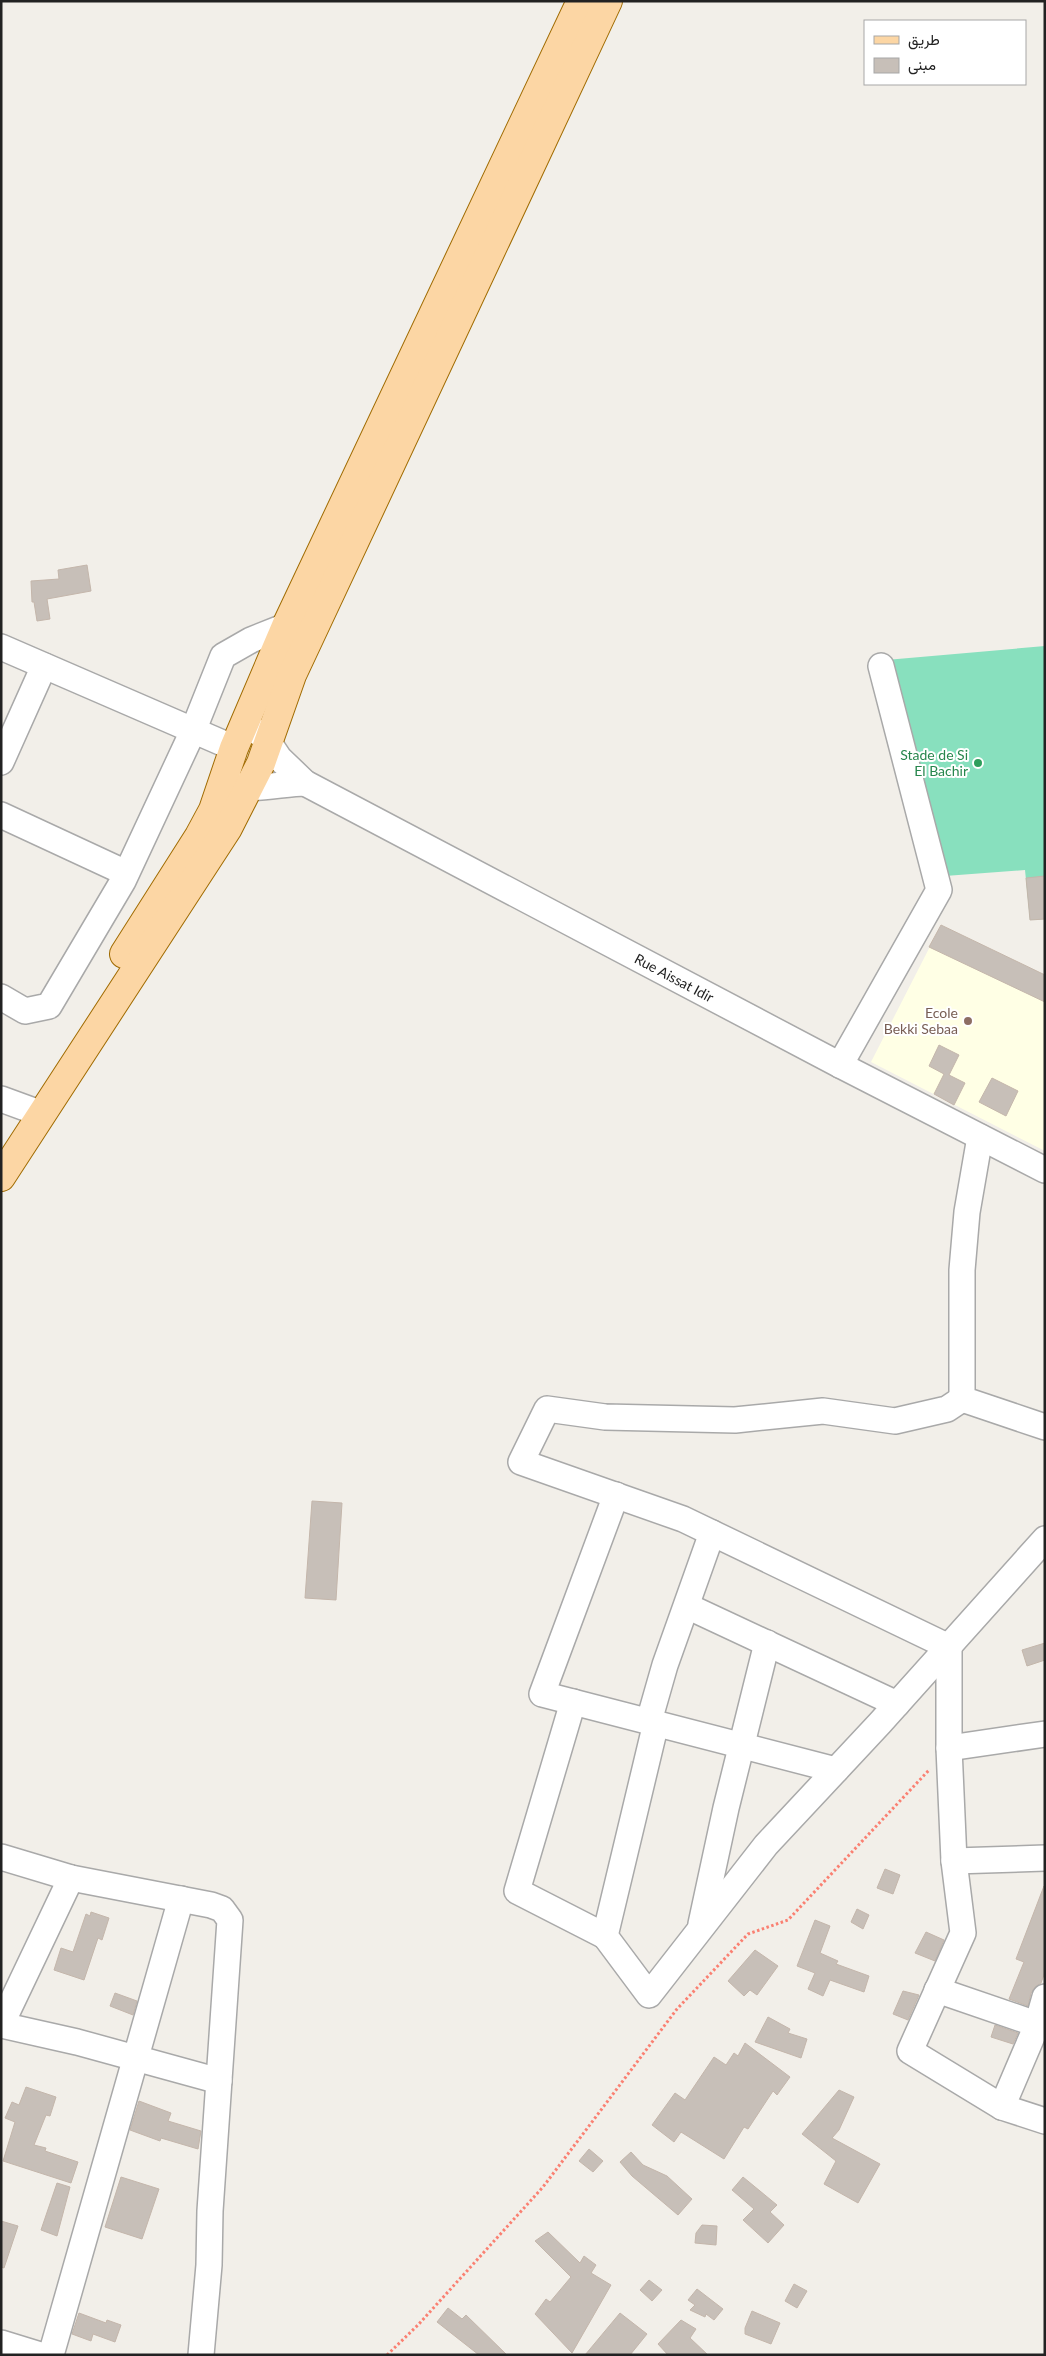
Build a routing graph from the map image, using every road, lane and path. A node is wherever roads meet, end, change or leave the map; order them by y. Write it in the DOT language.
graph roads {
  1 [pos="581,1"];
  2 [pos="608,1"];
  3 [pos="286,626"];
  4 [pos="1,646"];
  5 [pos="44,666"];
  6 [pos="881,666"];
  7 [pos="193,731"];
  8 [pos="237,740"];
  9 [pos="268,741"];
  10 [pos="1,762"];
  11 [pos="224,776"];
  12 [pos="304,783"];
  13 [pos="248,789"];
  14 [pos="1,815"];
  15 [pos="126,873"];
  16 [pos="1,997"];
  17 [pos="840,1065"];
  18 [pos="23,1107"];
  19 [pos="980,1137"];
  20 [pos="1,1143"];
  21 [pos="1045,1170"];
  22 [pos="1,1177"];
  23 [pos="962,1399"];
  24 [pos="1045,1427"];
  25 [pos="616,1495"];
  26 [pos="712,1533"];
  27 [pos="1045,1539"];
  28 [pos="687,1606"];
  29 [pos="767,1643"];
  30 [pos="949,1647"];
  31 [pos="573,1702"];
  32 [pos="897,1704"];
  33 [pos="652,1722"];
  34 [pos="1045,1734"];
  35 [pos="742,1746"];
  36 [pos="949,1748"];
  37 [pos="836,1770"];
  38 [pos="1,1857"];
  39 [pos="1045,1858"];
  40 [pos="954,1861"];
  41 [pos="71,1878"];
  42 [pos="181,1900"];
  43 [pos="700,1931"];
  44 [pos="606,1936"];
  45 [pos="937,1990"];
  46 [pos="1045,1997"];
  47 [pos="1,2025"];
  48 [pos="1041,2026"];
  49 [pos="136,2058"];
  50 [pos="219,2081"];
  51 [pos="1002,2107"];
  52 [pos="1045,2121"];
  53 [pos="1,2343"];
  54 [pos="40,2355"];
  55 [pos="50,2355"];
  56 [pos="201,2355"];
  57 [pos="388,2355"];
  1 -- 3 [label="main road"];
  2 -- 9 [label="main road"];
  3 -- 7 [label="street"];
  3 -- 8 [label="main road"];
  4 -- 5 [label="street"];
  5 -- 7 [label="street"];
  5 -- 10 [label="street"];
  6 -- 17 [label="street"];
  7 -- 8 [label="street"];
  7 -- 15 [label="street"];
  8 -- 9 [label="street"];
  8 -- 11 [label="main road"];
  9 -- 12 [label="street"];
  9 -- 13 [label="main road"];
  11 -- 13 [label="street"];
  11 -- 18 [label="main road"];
  12 -- 13 [label="street"];
  12 -- 17 [label="street, Rue Aissat Idir"];
  13 -- 18 [label="main road"];
  14 -- 15 [label="street"];
  15 -- 16 [label="street"];
  17 -- 19 [label="street, Rue Aissat Idir"];
  18 -- 20 [label="main road"];
  18 -- 22 [label="main road"];
  19 -- 21 [label="street, Rue Aissat Idir"];
  19 -- 23 [label="street"];
  23 -- 24 [label="street"];
  23 -- 25 [label="street"];
  25 -- 26 [label="street"];
  25 -- 31 [label="street"];
  26 -- 28 [label="street"];
  26 -- 30 [label="street"];
  27 -- 30 [label="street"];
  28 -- 29 [label="street"];
  28 -- 33 [label="street"];
  29 -- 32 [label="street"];
  29 -- 35 [label="street"];
  30 -- 32 [label="street"];
  30 -- 36 [label="street"];
  31 -- 33 [label="street"];
  31 -- 44 [label="street"];
  32 -- 37 [label="street"];
  33 -- 35 [label="street"];
  33 -- 44 [label="street"];
  34 -- 36 [label="street"];
  35 -- 37 [label="street"];
  35 -- 43 [label="street"];
  36 -- 40 [label="street"];
  36 -- 57 [label="path"];
  37 -- 43 [label="street"];
  38 -- 41 [label="street"];
  39 -- 40 [label="street"];
  40 -- 45 [label="street"];
  41 -- 42 [label="street"];
  41 -- 47 [label="street"];
  42 -- 49 [label="street"];
  42 -- 50 [label="street"];
  43 -- 44 [label="street"];
  45 -- 48 [label="street"];
  45 -- 51 [label="street"];
  46 -- 48 [label="street"];
  47 -- 49 [label="street"];
  48 -- 51 [label="street"];
  49 -- 50 [label="street"];
  49 -- 55 [label="street"];
  50 -- 56 [label="street"];
  51 -- 52 [label="street"];
  53 -- 54 [label="street"];
}
